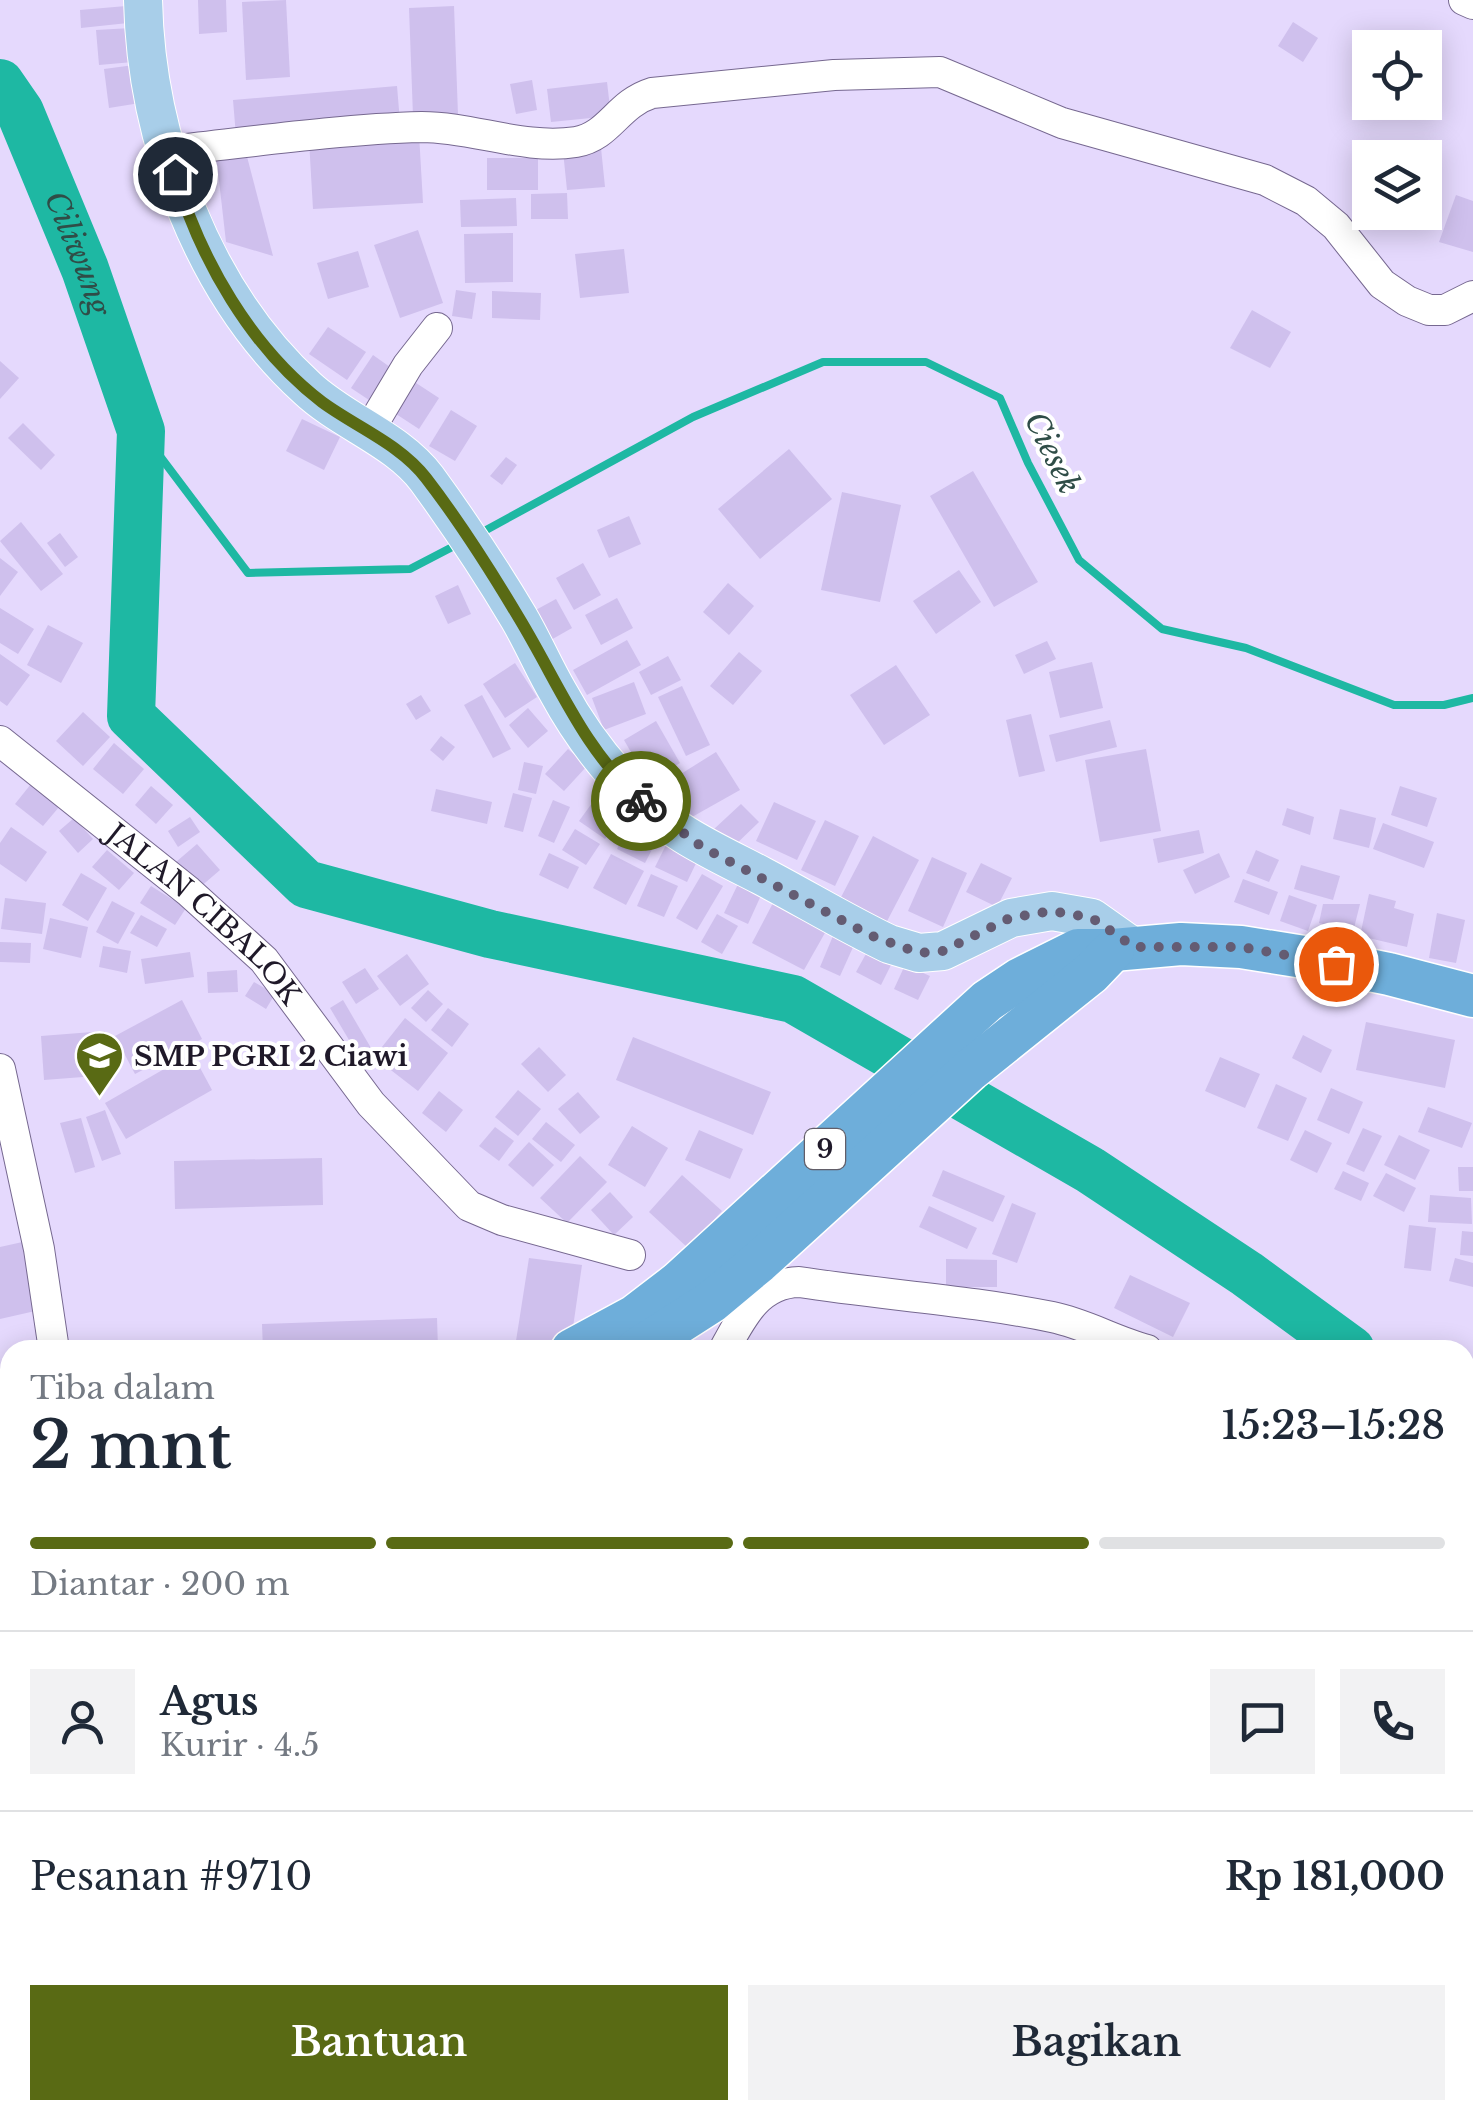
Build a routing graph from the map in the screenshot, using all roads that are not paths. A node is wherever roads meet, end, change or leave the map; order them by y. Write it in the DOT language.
graph roads {
  1 [pos="143,0"];
  2 [pos="1464,0"];
  3 [pos="1473,4"];
  4 [pos="168,150"];
  5 [pos="1473,296"];
  6 [pos="437,328"];
  7 [pos="368,432"];
  8 [pos="0,740"];
  9 [pos="1104,955"];
  10 [pos="1473,996"];
  11 [pos="0,1069"];
  12 [pos="630,1255"];
  13 [pos="53,1340"];
  14 [pos="591,1340"];
  15 [pos="652,1340"];
  16 [pos="730,1340"];
  17 [pos="1117,1340"];
  1 -- 4 [label="main road"];
  2 -- 3 [label="street"];
  4 -- 5 [label="street"];
  4 -- 7 [label="main road"];
  6 -- 7 [label="street"];
  7 -- 9 [label="main road"];
  8 -- 12 [label="street, JALAN CIBALOK"];
  9 -- 10 [label="highway, 9"];
  9 -- 14 [label="highway, 9"];
  9 -- 15 [label="highway, 9"];
  11 -- 13 [label="street"];
  16 -- 17 [label="street"];
}
